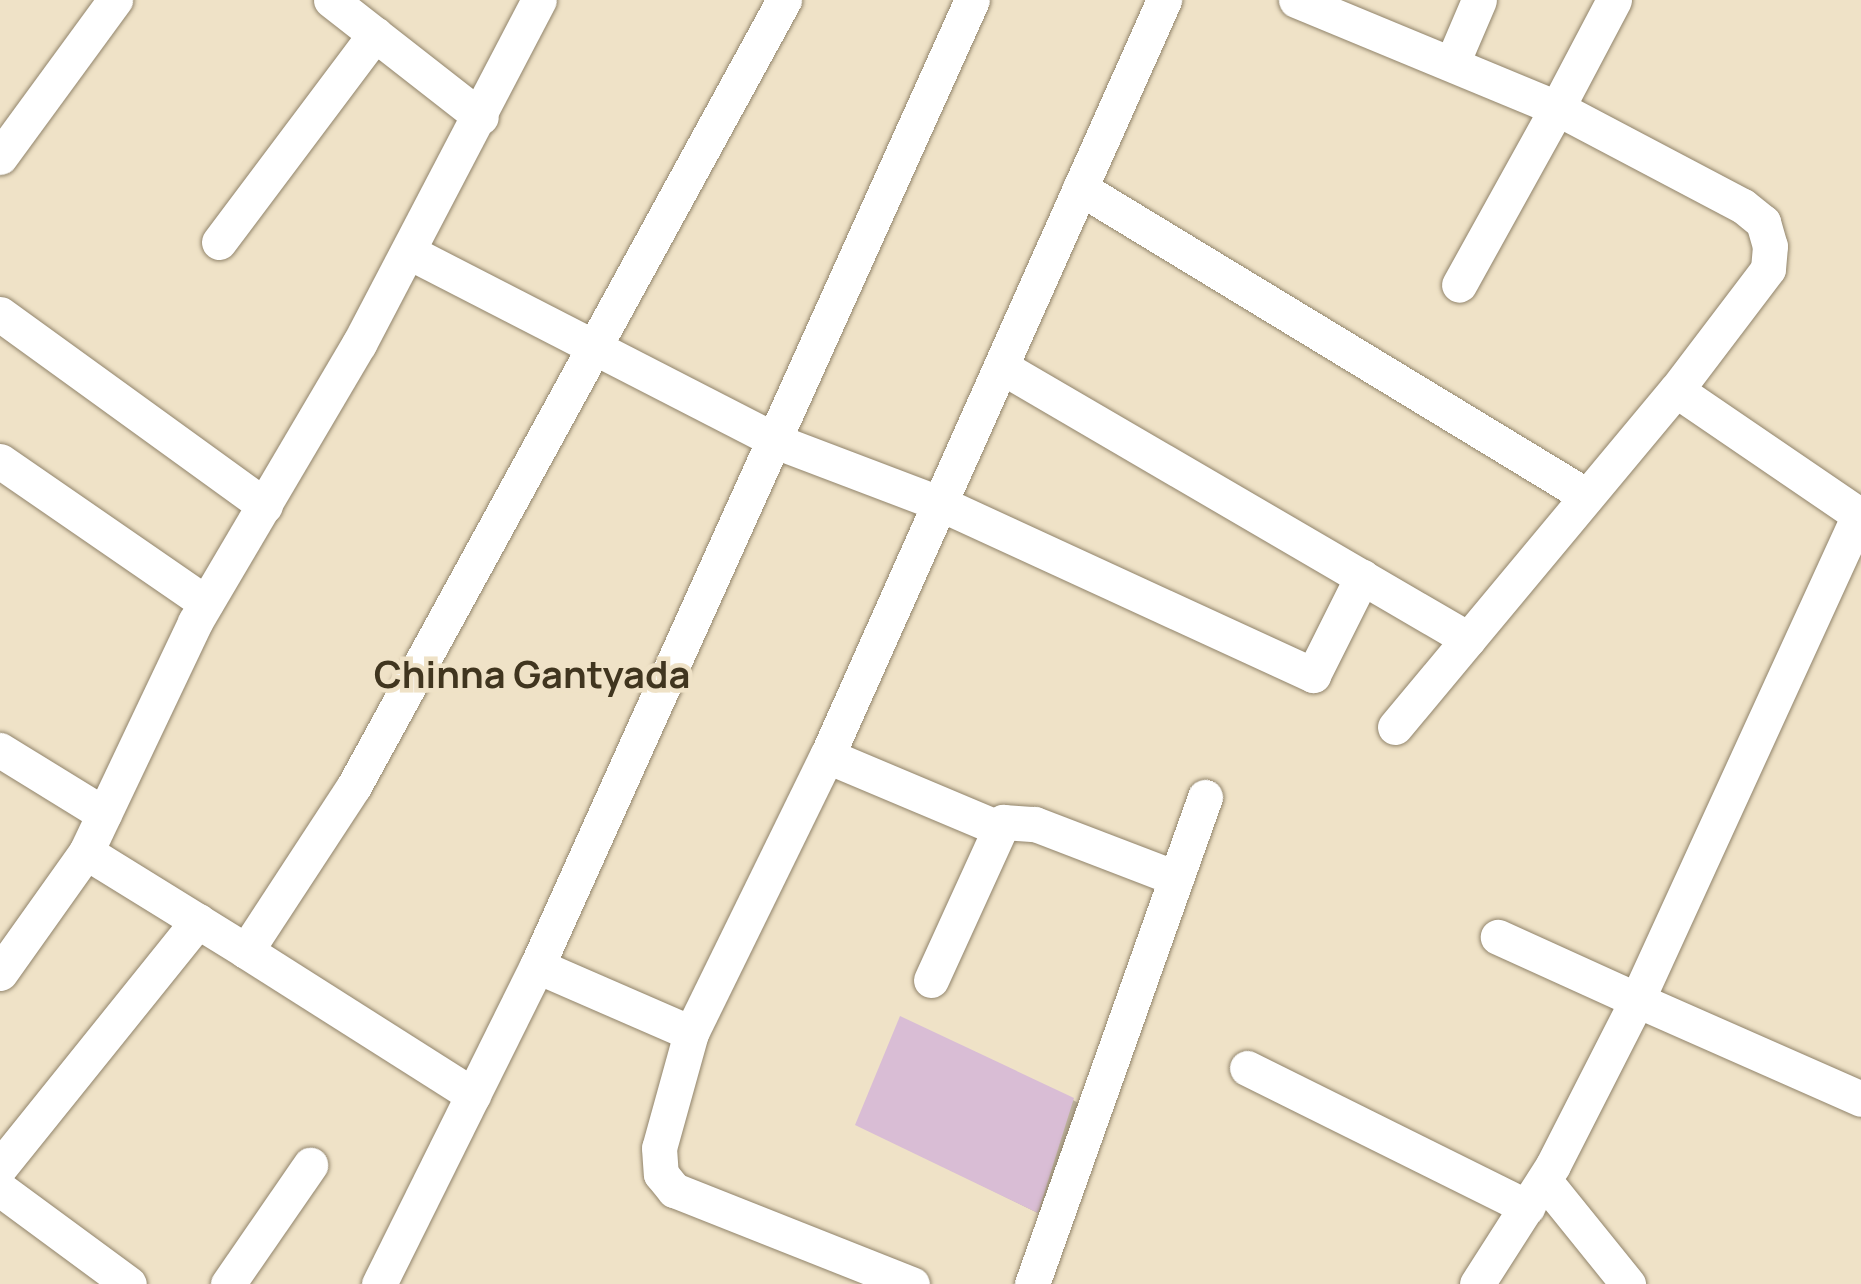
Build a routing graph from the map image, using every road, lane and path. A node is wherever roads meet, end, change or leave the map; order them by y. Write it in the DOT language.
graph roads {
  1 [pos="116,0"];
  2 [pos="331,0"];
  3 [pos="538,0"];
  4 [pos="784,0"];
  5 [pos="972,0"];
  6 [pos="1164,0"];
  7 [pos="1296,0"];
  8 [pos="1479,0"];
  9 [pos="1614,0"];
  10 [pos="374,34"];
  11 [pos="1454,61"];
  12 [pos="1557,108"];
  13 [pos="481,117"];
  14 [pos="0,156"];
  15 [pos="1080,188"];
  16 [pos="219,242"];
  17 [pos="409,252"];
  18 [pos="1459,285"];
  19 [pos="0,314"];
  20 [pos="594,352"];
  21 [pos="1002,367"];
  22 [pos="1676,390"];
  23 [pos="778,442"];
  24 [pos="0,461"];
  25 [pos="1588,496"];
  26 [pos="939,503"];
  27 [pos="265,506"];
  28 [pos="1860,515"];
  29 [pos="1362,577"];
  30 [pos="206,602"];
  31 [pos="1468,639"];
  32 [pos="1395,727"];
  33 [pos="0,750"];
  34 [pos="826,756"];
  35 [pos="1205,797"];
  36 [pos="104,814"];
  37 [pos="998,828"];
  38 [pos="86,852"];
  39 [pos="1176,878"];
  40 [pos="198,921"];
  41 [pos="1498,937"];
  42 [pos="246,951"];
  43 [pos="537,966"];
  44 [pos="0,973"];
  45 [pos="932,980"];
  46 [pos="1637,1000"];
  47 [pos="691,1033"];
  48 [pos="1246,1068"];
  49 [pos="473,1094"];
  50 [pos="1861,1098"];
  51 [pos="310,1165"];
  52 [pos="0,1167"];
  53 [pos="0,1189"];
  54 [pos="1535,1194"];
  55 [pos="129,1284"];
  56 [pos="228,1284"];
  57 [pos="379,1284"];
  58 [pos="912,1284"];
  59 [pos="1032,1284"];
  60 [pos="1477,1284"];
  61 [pos="1628,1284"];
  1 -- 14 [label="street"];
  2 -- 10 [label="street"];
  3 -- 13 [label="street"];
  4 -- 20 [label="street"];
  5 -- 23 [label="street"];
  6 -- 15 [label="street"];
  7 -- 11 [label="street"];
  8 -- 11 [label="street"];
  9 -- 12 [label="street"];
  10 -- 13 [label="street"];
  10 -- 16 [label="street"];
  11 -- 12 [label="street"];
  12 -- 18 [label="street"];
  12 -- 22 [label="street"];
  13 -- 17 [label="street"];
  15 -- 21 [label="street"];
  15 -- 25 [label="street"];
  17 -- 20 [label="street"];
  17 -- 27 [label="street"];
  19 -- 27 [label="street"];
  20 -- 23 [label="street"];
  20 -- 42 [label="street"];
  21 -- 26 [label="street"];
  21 -- 29 [label="street"];
  22 -- 25 [label="street"];
  22 -- 28 [label="street"];
  23 -- 26 [label="street"];
  23 -- 43 [label="street"];
  24 -- 30 [label="street"];
  25 -- 31 [label="street"];
  26 -- 29 [label="street"];
  26 -- 34 [label="street"];
  27 -- 30 [label="street"];
  28 -- 46 [label="street"];
  29 -- 31 [label="street"];
  30 -- 36 [label="street"];
  31 -- 32 [label="street"];
  33 -- 36 [label="street"];
  34 -- 37 [label="street"];
  34 -- 47 [label="street"];
  35 -- 39 [label="street"];
  36 -- 38 [label="street"];
  37 -- 39 [label="street"];
  37 -- 45 [label="street"];
  38 -- 40 [label="street"];
  38 -- 44 [label="street"];
  39 -- 59 [label="street"];
  40 -- 42 [label="street"];
  40 -- 52 [label="street"];
  41 -- 46 [label="street"];
  42 -- 49 [label="street"];
  43 -- 47 [label="street"];
  43 -- 49 [label="street"];
  46 -- 50 [label="street"];
  46 -- 54 [label="street"];
  47 -- 58 [label="street"];
  48 -- 54 [label="street"];
  49 -- 57 [label="street"];
  51 -- 56 [label="street"];
  53 -- 55 [label="street"];
  54 -- 60 [label="street"];
  54 -- 61 [label="street"];
}
